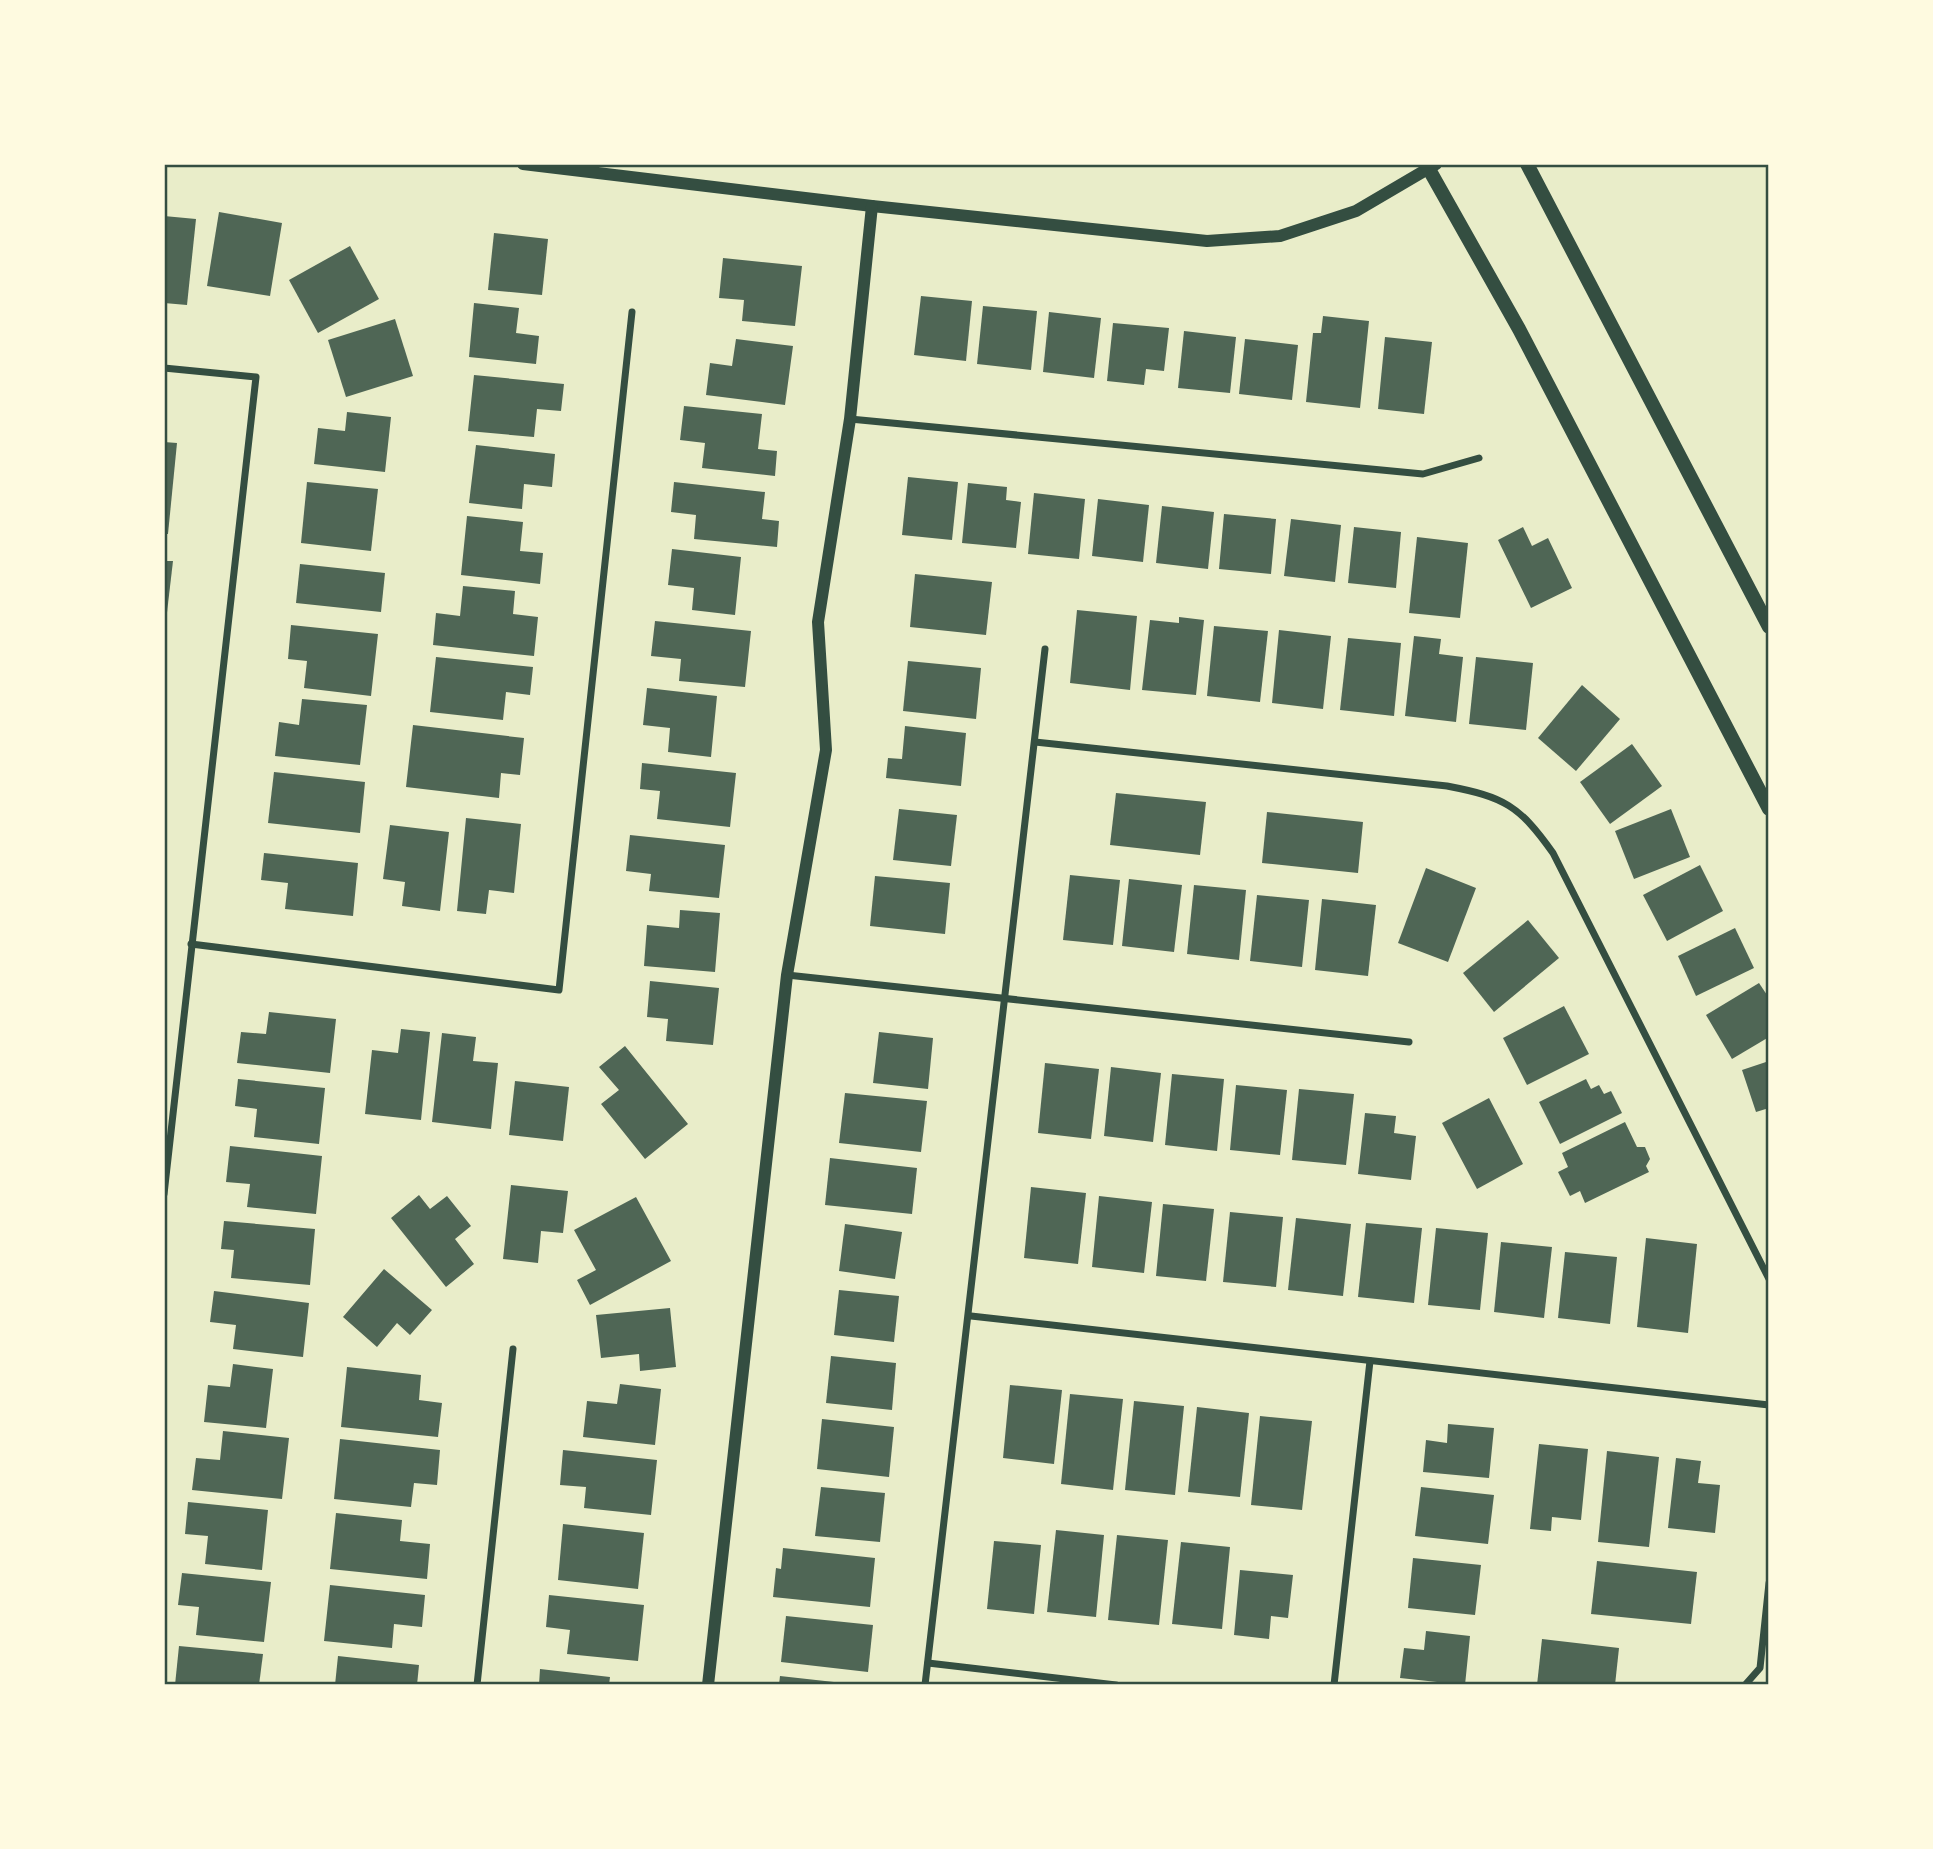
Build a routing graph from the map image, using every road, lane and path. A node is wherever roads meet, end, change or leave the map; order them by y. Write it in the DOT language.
graph roads {
  1 [pos="523,164"];
  2 [pos="1527,164"];
  3 [pos="1430,166"];
  4 [pos="872,206"];
  5 [pos="632,312"];
  6 [pos="164,368"];
  7 [pos="850,419"];
  8 [pos="1479,458"];
  9 [pos="1769,627"];
  10 [pos="1045,649"];
  11 [pos="1035,742"];
  12 [pos="1769,808"];
  13 [pos="191,944"];
  14 [pos="787,975"];
  15 [pos="1007,998"];
  16 [pos="1409,1042"];
  17 [pos="164,1194"];
  18 [pos="1769,1279"];
  19 [pos="971,1316"];
  20 [pos="513,1349"];
  21 [pos="1370,1361"];
  22 [pos="1769,1405"];
  23 [pos="1769,1583"];
  24 [pos="928,1663"];
  25 [pos="477,1685"];
  26 [pos="708,1685"];
  27 [pos="925,1685"];
  28 [pos="1116,1685"];
  29 [pos="1334,1685"];
  30 [pos="1745,1685"];
  1 -- 4 [label="street"];
  2 -- 9 [label="main road"];
  3 -- 4 [label="street"];
  3 -- 12 [label="main road"];
  4 -- 7 [label="street"];
  5 -- 13 [label="street"];
  6 -- 13 [label="street"];
  7 -- 8 [label="street"];
  7 -- 14 [label="street"];
  10 -- 11 [label="street"];
  11 -- 15 [label="street"];
  11 -- 18 [label="street"];
  13 -- 17 [label="street"];
  14 -- 15 [label="street"];
  14 -- 26 [label="street"];
  15 -- 16 [label="street"];
  15 -- 19 [label="street"];
  19 -- 21 [label="street"];
  19 -- 24 [label="street"];
  20 -- 25 [label="street"];
  21 -- 22 [label="street"];
  21 -- 29 [label="street"];
  23 -- 30 [label="street"];
  24 -- 27 [label="street"];
  24 -- 28 [label="street"];
}
